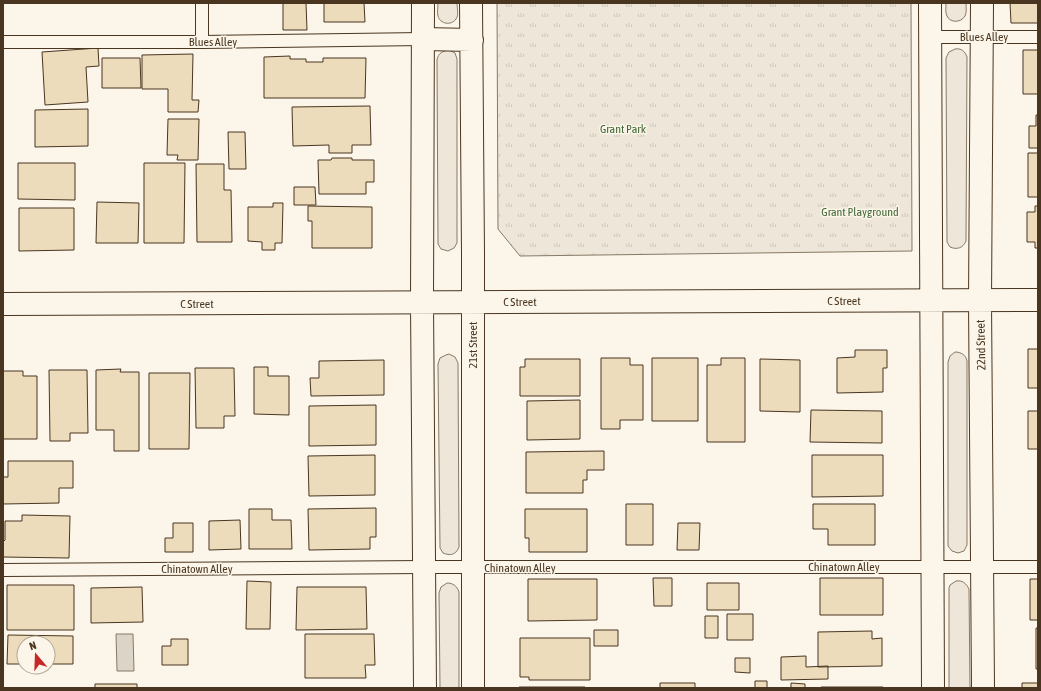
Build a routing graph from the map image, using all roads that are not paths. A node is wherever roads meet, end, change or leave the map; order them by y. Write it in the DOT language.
graph roads {
  1 [pos="202,3"];
  2 [pos="423,3"];
  3 [pos="471,3"];
  4 [pos="930,3"];
  5 [pos="982,3"];
  6 [pos="930,37"];
  7 [pos="982,37"];
  8 [pos="1038,37"];
  9 [pos="423,39"];
  10 [pos="472,40"];
  11 [pos="3,42"];
  12 [pos="202,42"];
  13 [pos="980,300"];
  14 [pos="1038,300"];
  15 [pos="932,301"];
  16 [pos="473,302"];
  17 [pos="422,303"];
  18 [pos="3,304"];
  19 [pos="424,567"];
  20 [pos="933,567"];
  21 [pos="983,567"];
  22 [pos="1038,567"];
  23 [pos="473,568"];
  24 [pos="3,570"];
  25 [pos="425,688"];
  26 [pos="474,688"];
  27 [pos="933,688"];
  28 [pos="983,688"];
  1 -- 12 [label="lane"];
  2 -- 9 [label="street"];
  3 -- 10 [label="street, 21st Street"];
  4 -- 6 [label="street"];
  5 -- 7 [label="street, 22nd Street"];
  6 -- 7 [label="lane, Blues Alley"];
  6 -- 15 [label="street"];
  7 -- 8 [label="lane, Blues Alley"];
  7 -- 13 [label="street, 22nd Street"];
  9 -- 10 [label="street"];
  9 -- 12 [label="lane, Blues Alley"];
  9 -- 17 [label="street"];
  10 -- 16 [label="street, 21st Street"];
  11 -- 12 [label="lane, Blues Alley"];
  13 -- 14 [label="street, C Street"];
  13 -- 15 [label="street, C Street"];
  13 -- 21 [label="street, 22nd Street"];
  15 -- 16 [label="street, C Street"];
  15 -- 20 [label="street"];
  16 -- 17 [label="street, C Street"];
  16 -- 23 [label="street, 21st Street"];
  17 -- 18 [label="street, C Street"];
  17 -- 19 [label="street"];
  19 -- 23 [label="lane, Chinatown Alley"];
  19 -- 24 [label="lane, Chinatown Alley"];
  19 -- 25 [label="street"];
  20 -- 21 [label="lane, Chinatown Alley"];
  20 -- 23 [label="lane, Chinatown Alley"];
  20 -- 27 [label="street"];
  21 -- 22 [label="lane, Chinatown Alley"];
  21 -- 28 [label="street, 22nd Street"];
  23 -- 26 [label="street, 21st Street"];
}
